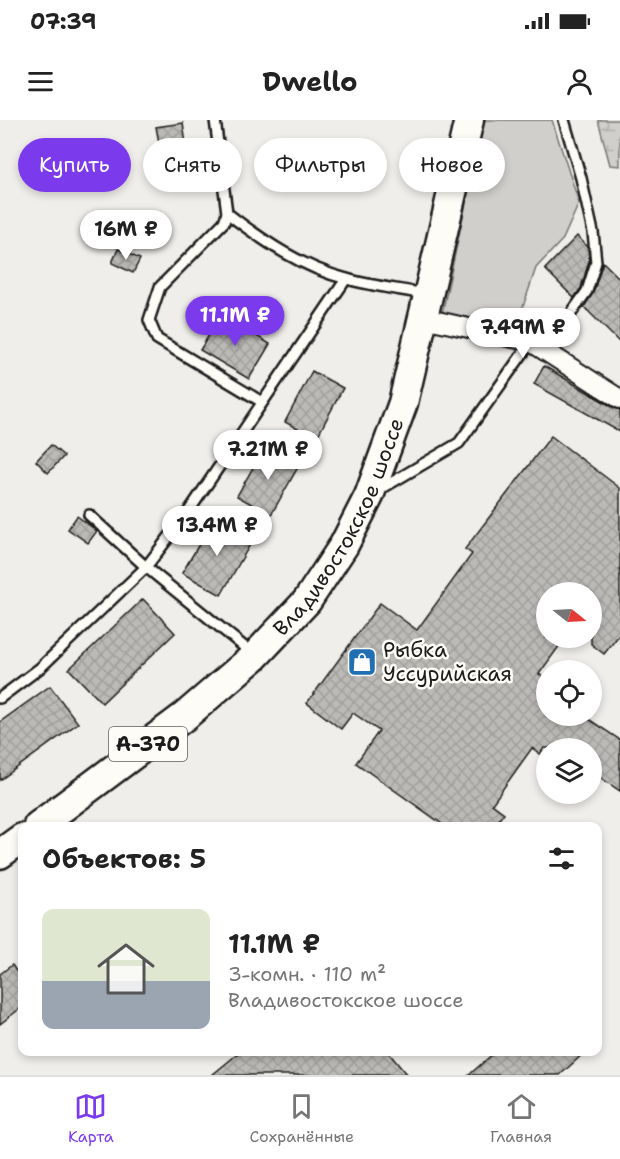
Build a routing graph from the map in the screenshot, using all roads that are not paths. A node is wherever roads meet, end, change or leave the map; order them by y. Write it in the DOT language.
graph roads {
  1 [pos="215,120"];
  2 [pos="469,120"];
  3 [pos="564,120"];
  4 [pos="227,213"];
  5 [pos="346,279"];
  6 [pos="427,307"];
  7 [pos="531,342"];
  8 [pos="620,399"];
  9 [pos="262,402"];
  10 [pos="369,496"];
  11 [pos="89,515"];
  12 [pos="146,567"];
  13 [pos="255,656"];
  14 [pos="0,698"];
  15 [pos="43,822"];
  16 [pos="18,841"];
  17 [pos="0,854"];
  1 -- 4 [label="lane"];
  2 -- 6 [label="highway, Владивостокское шоссе / А-370"];
  3 -- 7 [label="lane"];
  4 -- 5 [label="lane"];
  4 -- 9 [label="lane"];
  5 -- 6 [label="lane"];
  5 -- 9 [label="lane"];
  6 -- 7 [label="street"];
  6 -- 10 [label="highway, Владивостокское шоссе / А-370"];
  7 -- 8 [label="street"];
  7 -- 10 [label="lane"];
  9 -- 12 [label="lane"];
  10 -- 13 [label="highway, Владивостокское шоссе / А-370"];
  11 -- 12 [label="lane"];
  12 -- 13 [label="lane"];
  12 -- 14 [label="lane"];
  13 -- 15 [label="highway, Владивостокское шоссе / А-370"];
  16 -- 17 [label="highway"];
}
